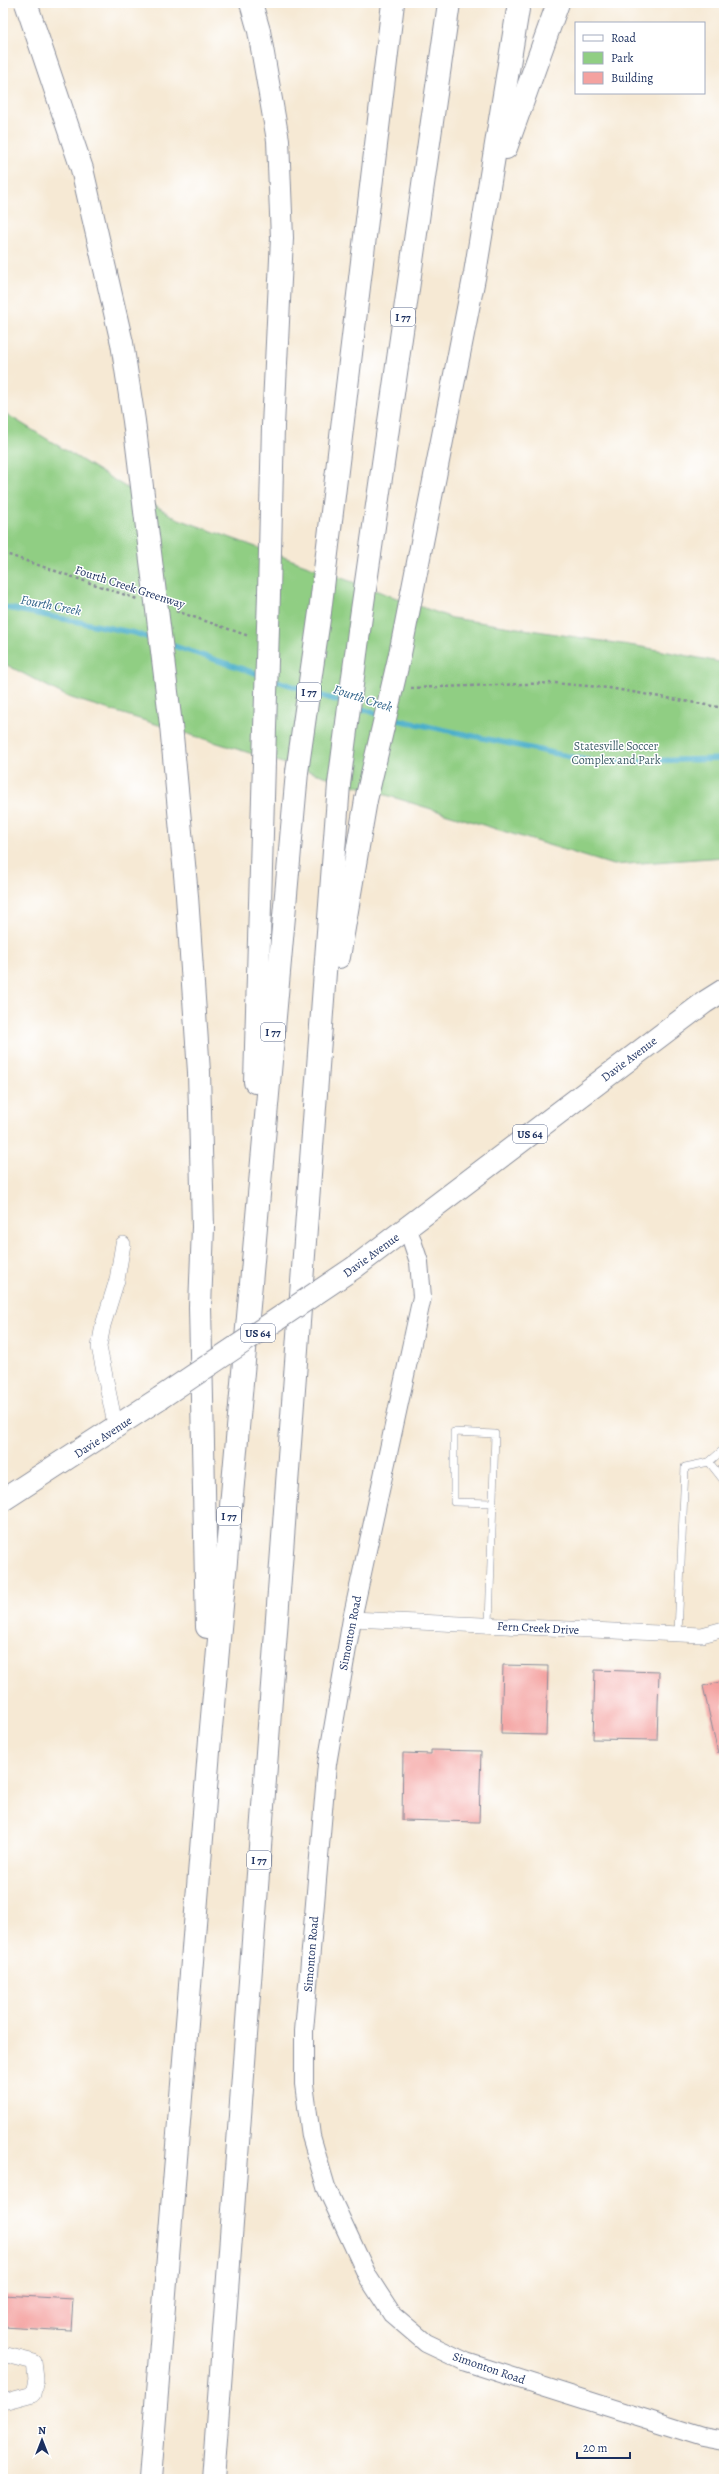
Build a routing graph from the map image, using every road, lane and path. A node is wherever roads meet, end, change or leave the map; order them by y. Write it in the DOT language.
graph roads {
  1 [pos="26,3"];
  2 [pos="251,3"];
  3 [pos="393,3"];
  4 [pos="449,3"];
  5 [pos="519,3"];
  6 [pos="558,3"];
  7 [pos="475,274"];
  8 [pos="3,553"];
  9 [pos="140,600"];
  10 [pos="169,609"];
  11 [pos="252,638"];
  12 [pos="409,687"];
  13 [pos="724,708"];
  14 [pos="724,990"];
  15 [pos="318,1084"];
  16 [pos="408,1229"];
  17 [pos="123,1244"];
  18 [pos="248,1292"];
  19 [pos="116,1429"];
  20 [pos="724,1449"];
  21 [pos="709,1462"];
  22 [pos="724,1481"];
  23 [pos="3,1500"];
  24 [pos="493,1503"];
  25 [pos="352,1619"];
  26 [pos="489,1625"];
  27 [pos="724,1629"];
  28 [pos="678,1634"];
  29 [pos="210,1739"];
  30 [pos="3,2354"];
  31 [pos="3,2402"];
  32 [pos="724,2441"];
  33 [pos="150,2479"];
  34 [pos="213,2479"];
  1 -- 29 [label="main road, bridge"];
  2 -- 18 [label="main road, bridge"];
  3 -- 18 [label="main road, I 77, bridge"];
  4 -- 15 [label="main road, I 77, bridge"];
  5 -- 7 [label="main road"];
  6 -- 7 [label="main road"];
  7 -- 15 [label="main road, bridge"];
  8 -- 9 [label="path, Fourth Creek Greenway"];
  10 -- 11 [label="path, Fourth Creek Greenway"];
  12 -- 13 [label="path"];
  14 -- 16 [label="main road, Davie Avenue / US 64"];
  15 -- 34 [label="main road, I 77"];
  16 -- 19 [label="main road, Davie Avenue / US 64, bridge"];
  16 -- 25 [label="street, Simonton Road"];
  17 -- 19 [label="street"];
  18 -- 29 [label="main road, I 77"];
  19 -- 23 [label="main road, Davie Avenue / US 64"];
  20 -- 21 [label="lane"];
  21 -- 22 [label="lane"];
  21 -- 28 [label="lane"];
  24 -- 24 [label="lane"];
  24 -- 26 [label="lane"];
  25 -- 26 [label="street, Fern Creek Drive"];
  25 -- 32 [label="street, Simonton Road"];
  26 -- 28 [label="street, Fern Creek Drive"];
  27 -- 28 [label="street, Fern Creek Drive"];
  29 -- 33 [label="main road, I 77"];
  30 -- 31 [label="street"];
}
